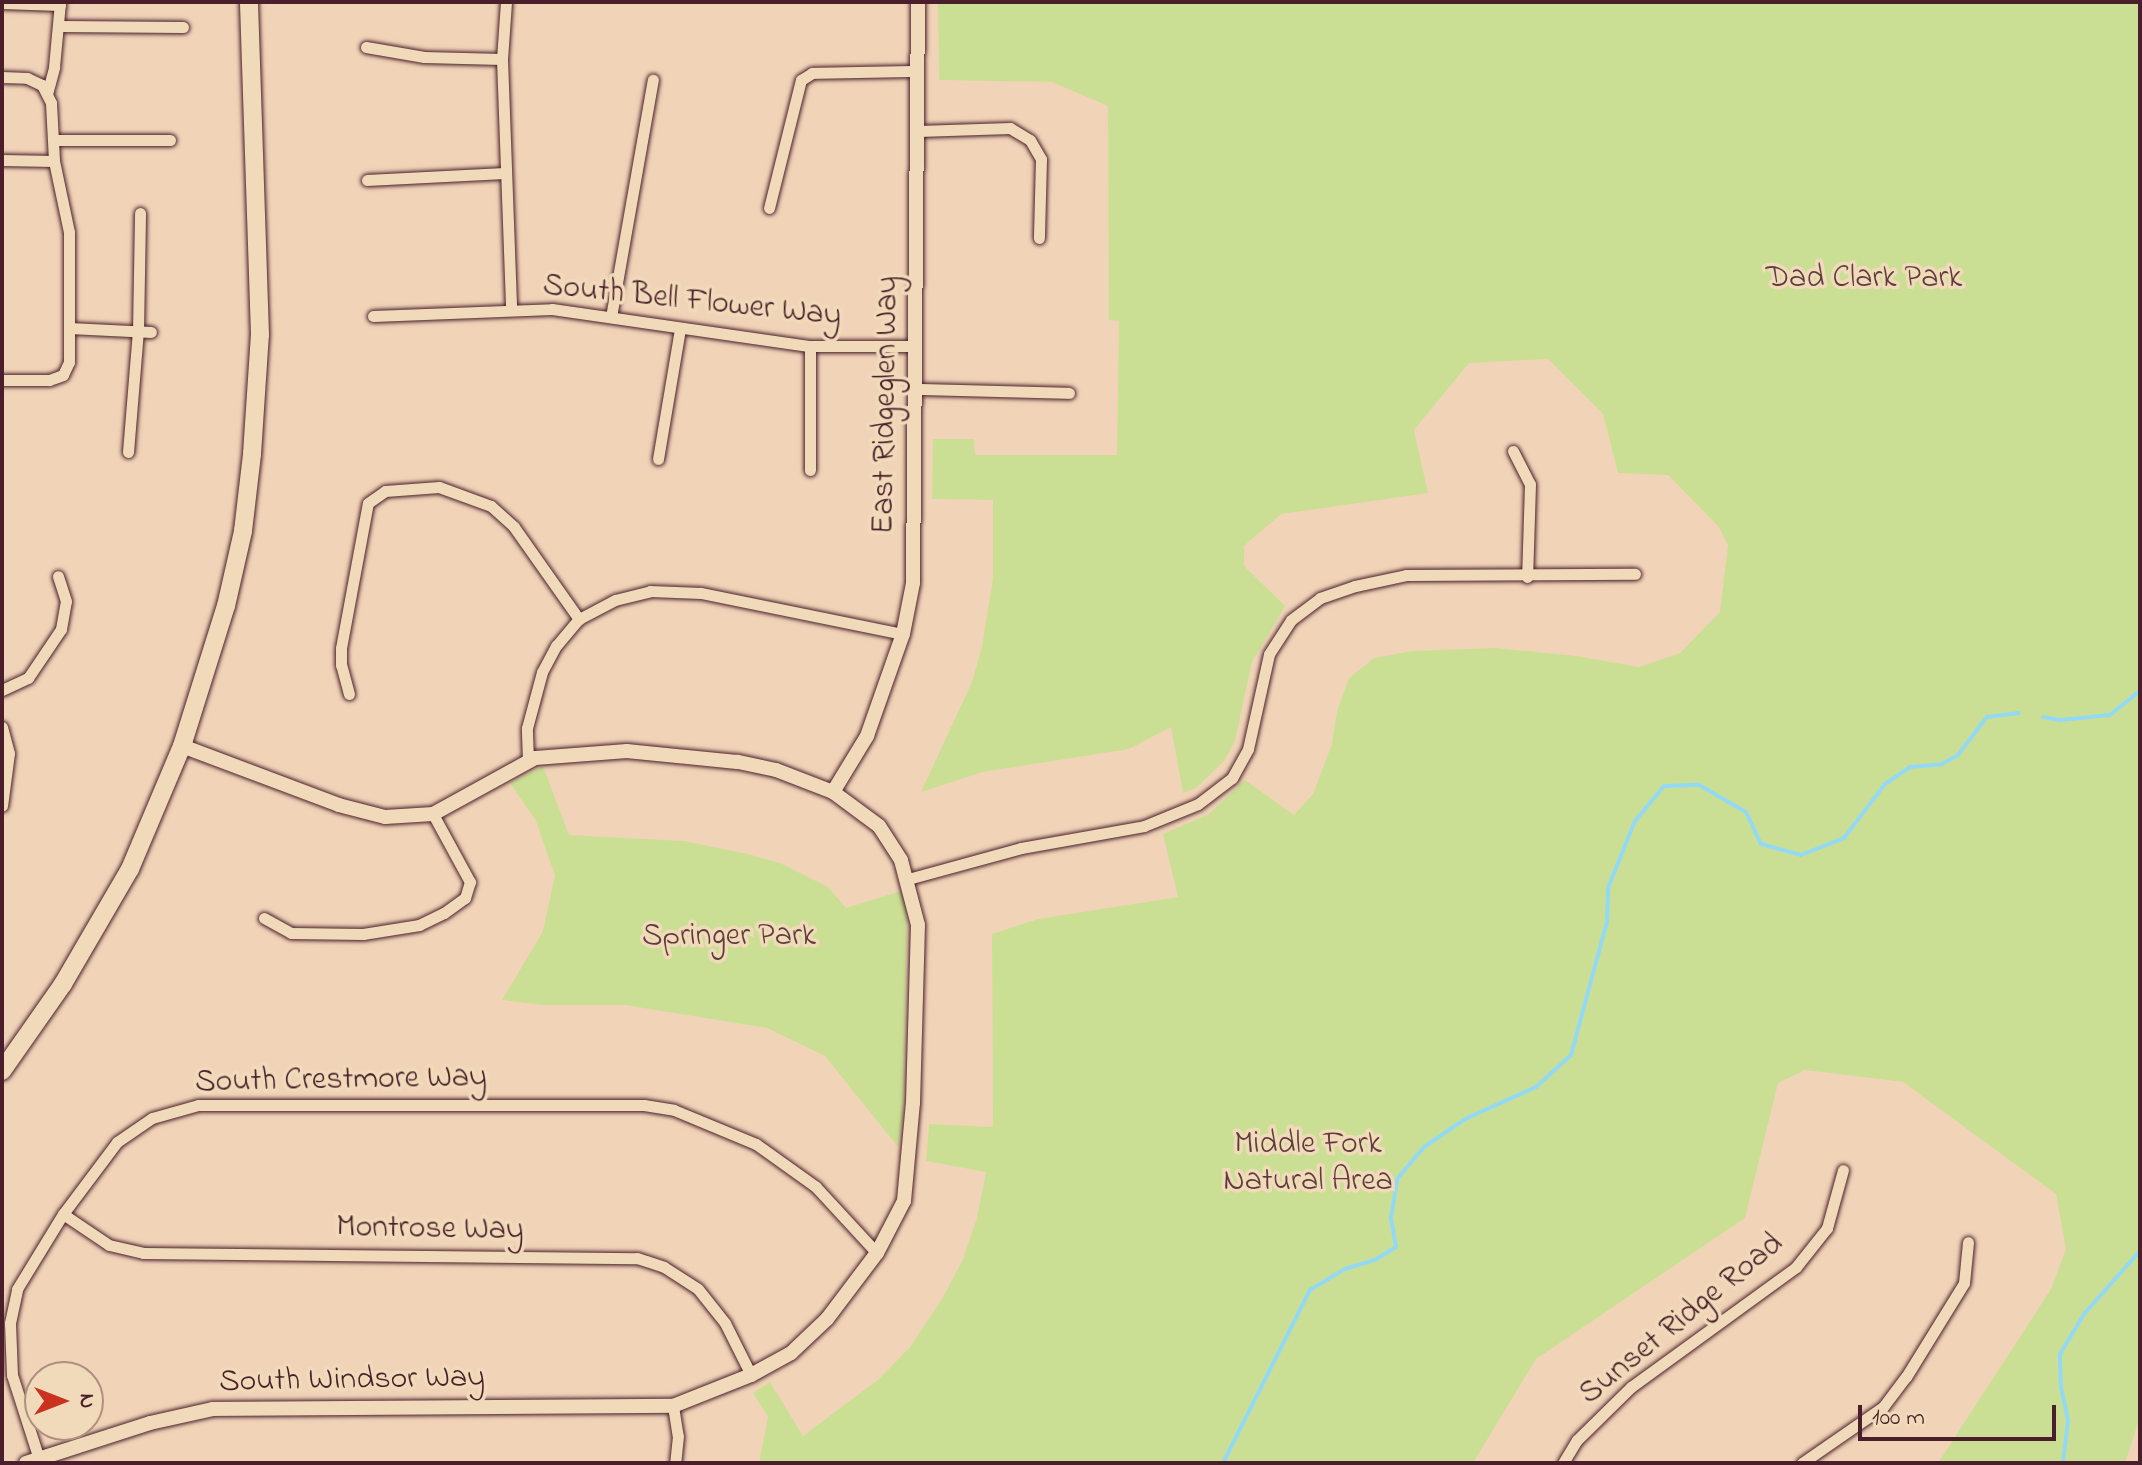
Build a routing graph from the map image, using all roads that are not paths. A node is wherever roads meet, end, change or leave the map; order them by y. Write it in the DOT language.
graph roads {
  1 [pos="249,2"];
  2 [pos="506,2"];
  3 [pos="918,2"];
  4 [pos="2,3"];
  5 [pos="60,4"];
  6 [pos="60,26"];
  7 [pos="183,27"];
  8 [pos="366,47"];
  9 [pos="502,59"];
  10 [pos="918,71"];
  11 [pos="2,77"];
  12 [pos="653,80"];
  13 [pos="47,94"];
  14 [pos="918,131"];
  15 [pos="53,140"];
  16 [pos="170,140"];
  17 [pos="2,160"];
  18 [pos="54,161"];
  19 [pos="504,173"];
  20 [pos="367,180"];
  21 [pos="769,208"];
  22 [pos="140,213"];
  23 [pos="1039,238"];
  24 [pos="511,310"];
  25 [pos="373,316"];
  26 [pos="611,317"];
  27 [pos="69,328"];
  28 [pos="680,329"];
  29 [pos="138,331"];
  30 [pos="151,332"];
  31 [pos="810,346"];
  32 [pos="916,346"];
  33 [pos="2,380"];
  34 [pos="917,389"];
  35 [pos="1069,393"];
  36 [pos="1513,451"];
  37 [pos="128,452"];
  38 [pos="658,459"];
  39 [pos="810,470"];
  40 [pos="1635,574"];
  41 [pos="58,576"];
  42 [pos="1527,577"];
  43 [pos="579,619"];
  44 [pos="903,634"];
  45 [pos="2,690"];
  46 [pos="349,694"];
  47 [pos="2,727"];
  48 [pos="182,746"];
  49 [pos="528,761"];
  50 [pos="833,792"];
  51 [pos="2,806"];
  52 [pos="433,814"];
  53 [pos="908,879"];
  54 [pos="264,918"];
  55 [pos="2,1071"];
  56 [pos="1843,1170"];
  57 [pos="63,1214"];
  58 [pos="1968,1242"];
  59 [pos="877,1253"];
  60 [pos="7,1365"];
  61 [pos="751,1375"];
  62 [pos="673,1406"];
  63 [pos="32,1461"];
  64 [pos="675,1463"];
  65 [pos="1563,1463"];
  66 [pos="1802,1463"];
  1 -- 48 [label="main road"];
  2 -- 9 [label="street"];
  3 -- 10 [label="street, East Ridgeglen Way"];
  4 -- 5 [label="street"];
  5 -- 6 [label="street"];
  6 -- 7 [label="street"];
  6 -- 13 [label="street"];
  8 -- 9 [label="street"];
  9 -- 19 [label="street"];
  10 -- 14 [label="street, East Ridgeglen Way"];
  10 -- 21 [label="street"];
  11 -- 13 [label="street"];
  12 -- 26 [label="street"];
  13 -- 15 [label="street"];
  14 -- 23 [label="street"];
  14 -- 32 [label="street, East Ridgeglen Way"];
  15 -- 16 [label="street"];
  15 -- 18 [label="street"];
  17 -- 18 [label="street"];
  18 -- 27 [label="street"];
  19 -- 20 [label="street"];
  19 -- 24 [label="street"];
  22 -- 29 [label="street"];
  24 -- 25 [label="street, South Bell Flower Way"];
  24 -- 26 [label="street, South Bell Flower Way"];
  26 -- 28 [label="street, South Bell Flower Way"];
  27 -- 29 [label="street"];
  27 -- 33 [label="street"];
  28 -- 31 [label="street, South Bell Flower Way"];
  28 -- 38 [label="street"];
  29 -- 30 [label="street"];
  29 -- 37 [label="street"];
  31 -- 32 [label="street, South Bell Flower Way"];
  31 -- 39 [label="street"];
  32 -- 34 [label="street, East Ridgeglen Way"];
  34 -- 35 [label="street"];
  34 -- 44 [label="street, East Ridgeglen Way"];
  36 -- 42 [label="street"];
  40 -- 42 [label="street"];
  41 -- 45 [label="street"];
  42 -- 53 [label="street"];
  43 -- 44 [label="street"];
  43 -- 46 [label="street"];
  43 -- 49 [label="street"];
  44 -- 50 [label="street, East Ridgeglen Way"];
  47 -- 51 [label="street"];
  48 -- 52 [label="street"];
  48 -- 55 [label="main road"];
  49 -- 50 [label="street"];
  49 -- 52 [label="street"];
  50 -- 53 [label="street"];
  52 -- 54 [label="street"];
  53 -- 59 [label="street"];
  56 -- 65 [label="street, Sunset Ridge Road"];
  57 -- 59 [label="street, South Crestmore Way"];
  57 -- 60 [label="street, South Crestmore Way"];
  57 -- 61 [label="street, Montrose Way"];
  58 -- 66 [label="street"];
  59 -- 61 [label="street"];
  60 -- 63 [label="street, South Crestmore Way"];
  61 -- 62 [label="street"];
  62 -- 63 [label="street, South Windsor Way"];
  62 -- 64 [label="street"];
}
